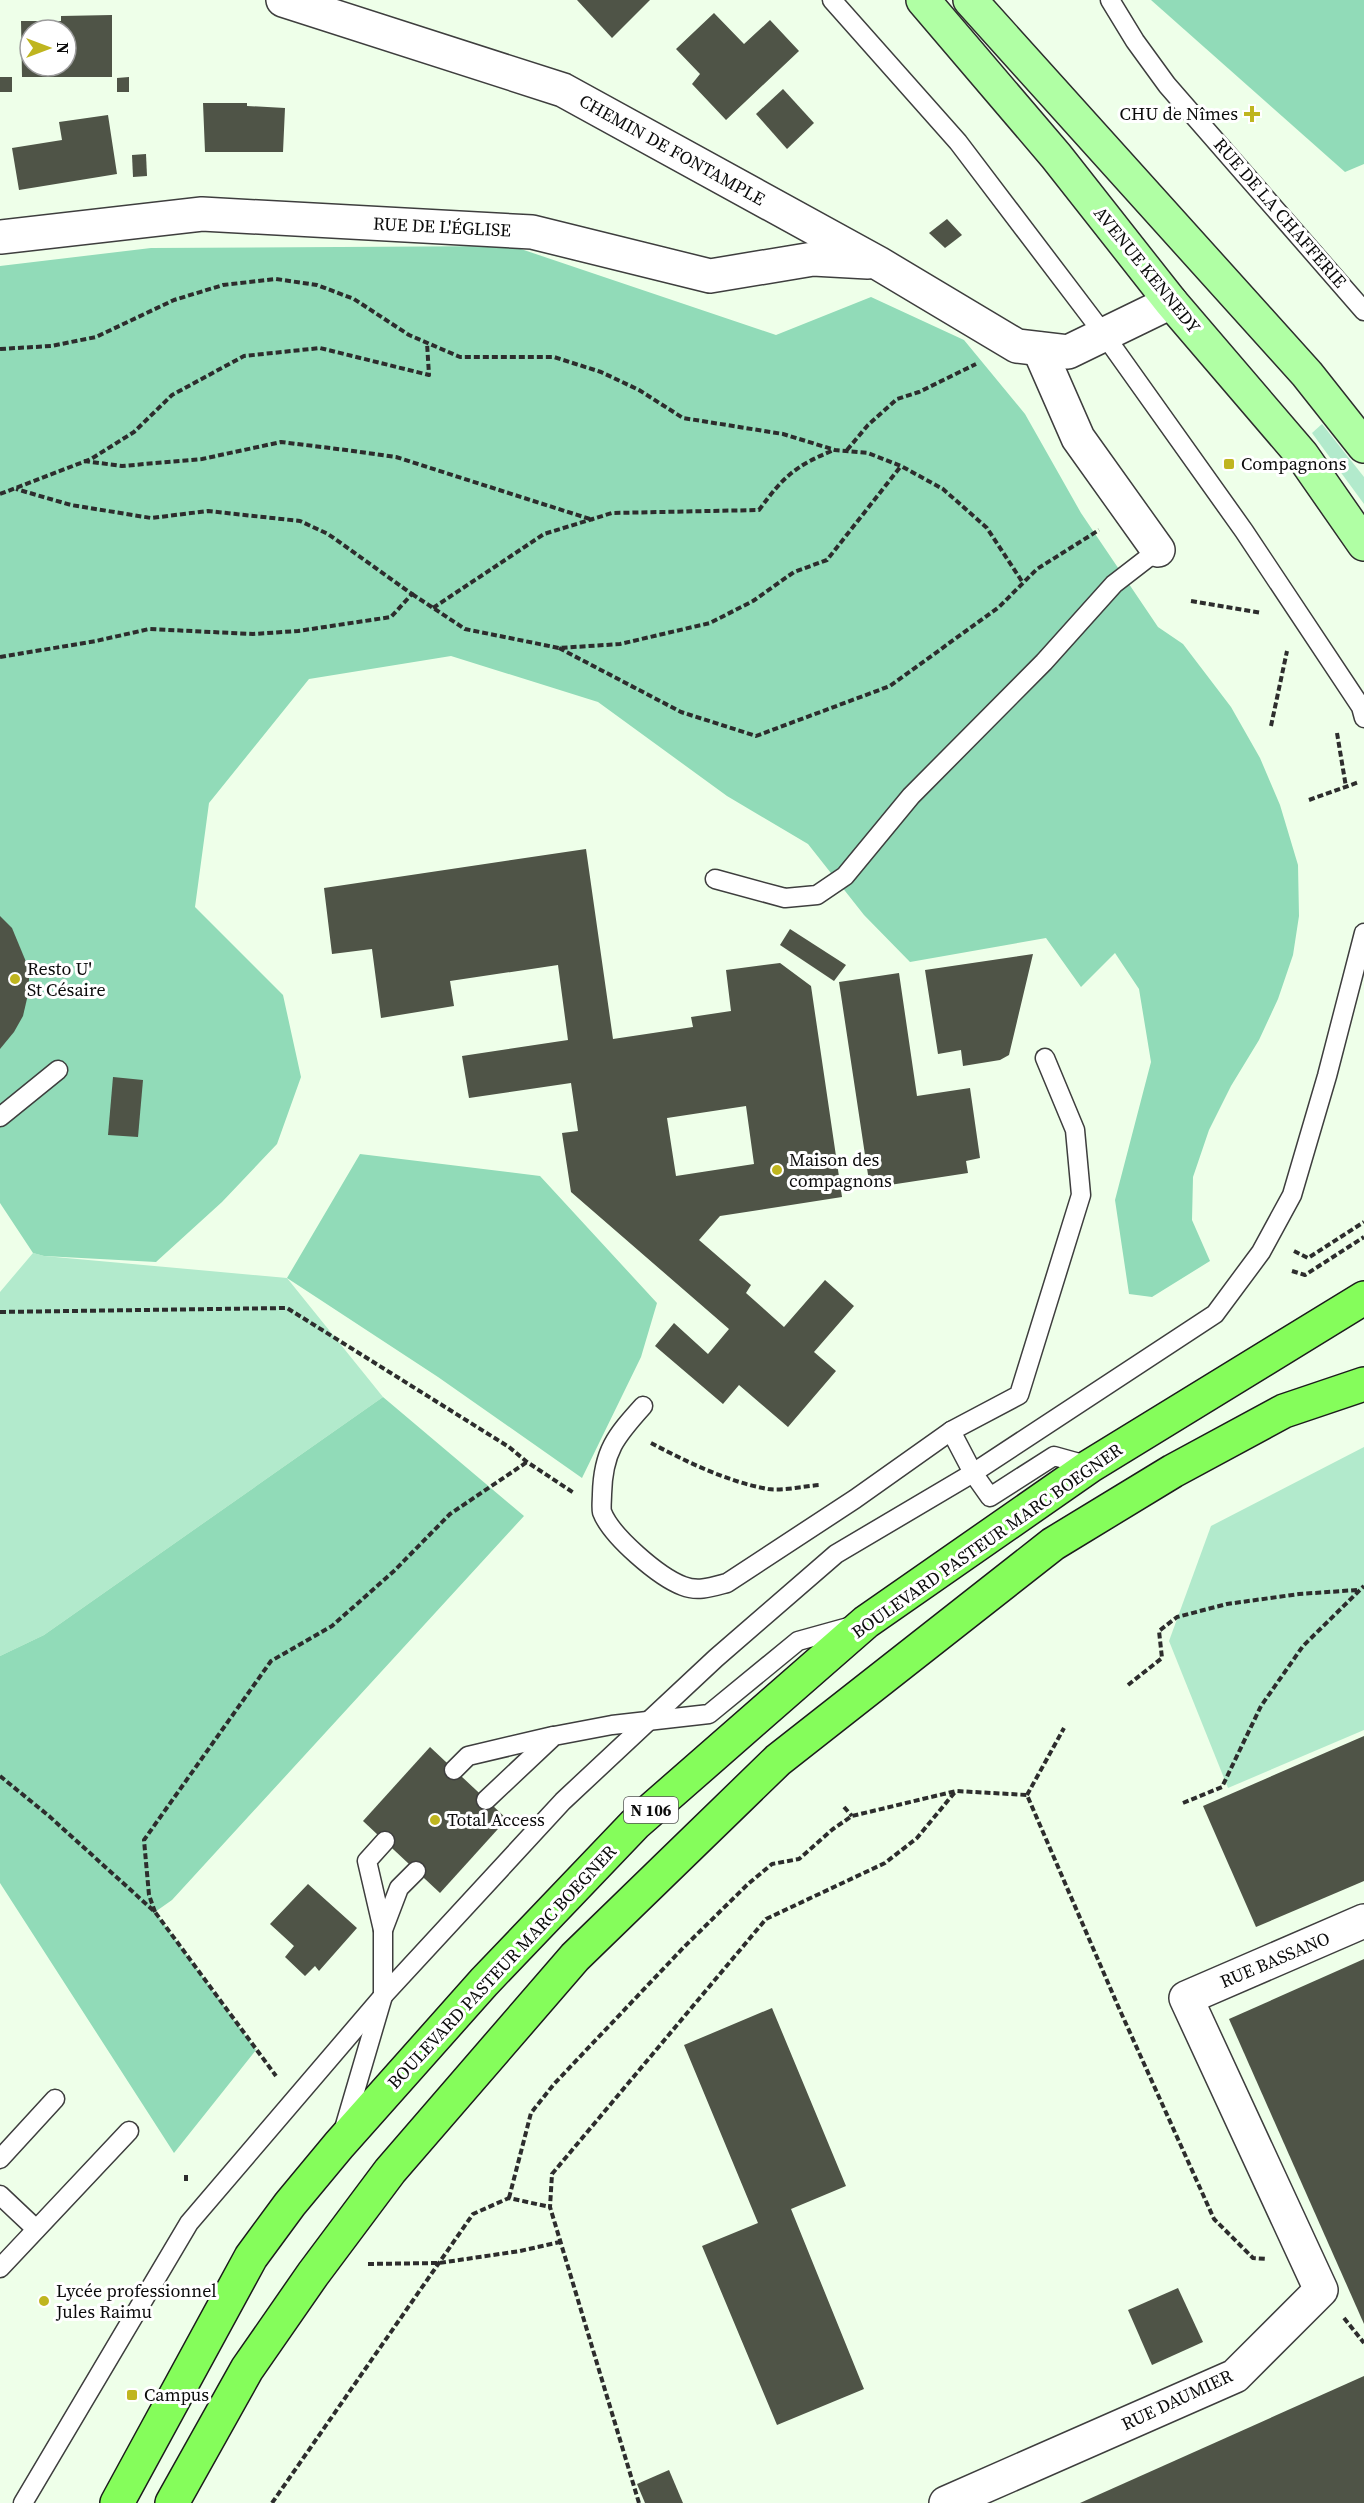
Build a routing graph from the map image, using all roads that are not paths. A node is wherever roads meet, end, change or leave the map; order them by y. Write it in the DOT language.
graph roads {
  1 [pos="283,0"];
  2 [pos="832,0"];
  3 [pos="923,0"];
  4 [pos="970,0"];
  5 [pos="1110,0"];
  6 [pos="0,237"];
  7 [pos="878,263"];
  8 [pos="1171,302"];
  9 [pos="1364,311"];
  10 [pos="1103,333"];
  11 [pos="1040,349"];
  12 [pos="1364,446"];
  13 [pos="1364,544"];
  14 [pos="1158,550"];
  15 [pos="1364,718"];
  16 [pos="715,879"];
  17 [pos="1364,933"];
  18 [pos="1045,1058"];
  19 [pos="58,1070"];
  20 [pos="0,1118"];
  21 [pos="1364,1298"];
  22 [pos="1364,1384"];
  23 [pos="643,1406"];
  24 [pos="951,1431"];
  25 [pos="1090,1466"];
  26 [pos="974,1473"];
  27 [pos="866,1622"];
  28 [pos="647,1722"];
  29 [pos="554,1736"];
  30 [pos="454,1770"];
  31 [pos="486,1800"];
  32 [pos="385,1841"];
  33 [pos="417,1871"];
  34 [pos="1364,1921"];
  35 [pos="382,1930"];
  36 [pos="383,1996"];
  37 [pos="1186,1998"];
  38 [pos="55,2099"];
  39 [pos="129,2131"];
  40 [pos="339,2145"];
  41 [pos="0,2159"];
  42 [pos="0,2195"];
  43 [pos="36,2229"];
  44 [pos="0,2268"];
  45 [pos="22,2503"];
  46 [pos="117,2503"];
  47 [pos="172,2503"];
  48 [pos="946,2503"];
  1 -- 7 [label="street, CHEMIN DE FONTAMPLE"];
  2 -- 10 [label="lane"];
  3 -- 8 [label="main road, AVENUE KENNEDY"];
  4 -- 12 [label="main road"];
  5 -- 9 [label="lane, RUE DE LA CHAFFERIE"];
  6 -- 7 [label="street, RUE DE L'ÉGLISE"];
  7 -- 11 [label="street, CHEMIN DE FONTAMPLE"];
  8 -- 10 [label="street, CHEMIN DE FONTAMPLE"];
  8 -- 13 [label="main road, AVENUE KENNEDY"];
  10 -- 11 [label="street, CHEMIN DE FONTAMPLE"];
  10 -- 15 [label="lane"];
  11 -- 14 [label="street"];
  14 -- 16 [label="lane"];
  17 -- 26 [label="lane"];
  18 -- 24 [label="lane"];
  19 -- 20 [label="lane"];
  21 -- 25 [label="main road, BOULEVARD PASTEUR MARC BOEGNER / N 106"];
  22 -- 47 [label="main road, N 106"];
  23 -- 24 [label="lane"];
  24 -- 26 [label="lane"];
  25 -- 26 [label="lane"];
  25 -- 27 [label="main road, BOULEVARD PASTEUR MARC BOEGNER / N 106"];
  26 -- 28 [label="lane"];
  27 -- 28 [label="lane"];
  27 -- 40 [label="main road, BOULEVARD PASTEUR MARC BOEGNER / N 106"];
  28 -- 29 [label="lane"];
  28 -- 36 [label="lane"];
  29 -- 30 [label="lane"];
  29 -- 31 [label="lane"];
  32 -- 35 [label="lane"];
  33 -- 35 [label="lane"];
  34 -- 37 [label="street, RUE BASSANO"];
  35 -- 36 [label="lane"];
  36 -- 40 [label="lane"];
  36 -- 45 [label="lane"];
  37 -- 48 [label="street, RUE DAUMIER"];
  38 -- 41 [label="lane"];
  39 -- 43 [label="lane"];
  40 -- 46 [label="main road, BOULEVARD PASTEUR MARC BOEGNER / N 106"];
  42 -- 43 [label="lane"];
  43 -- 44 [label="lane"];
}
